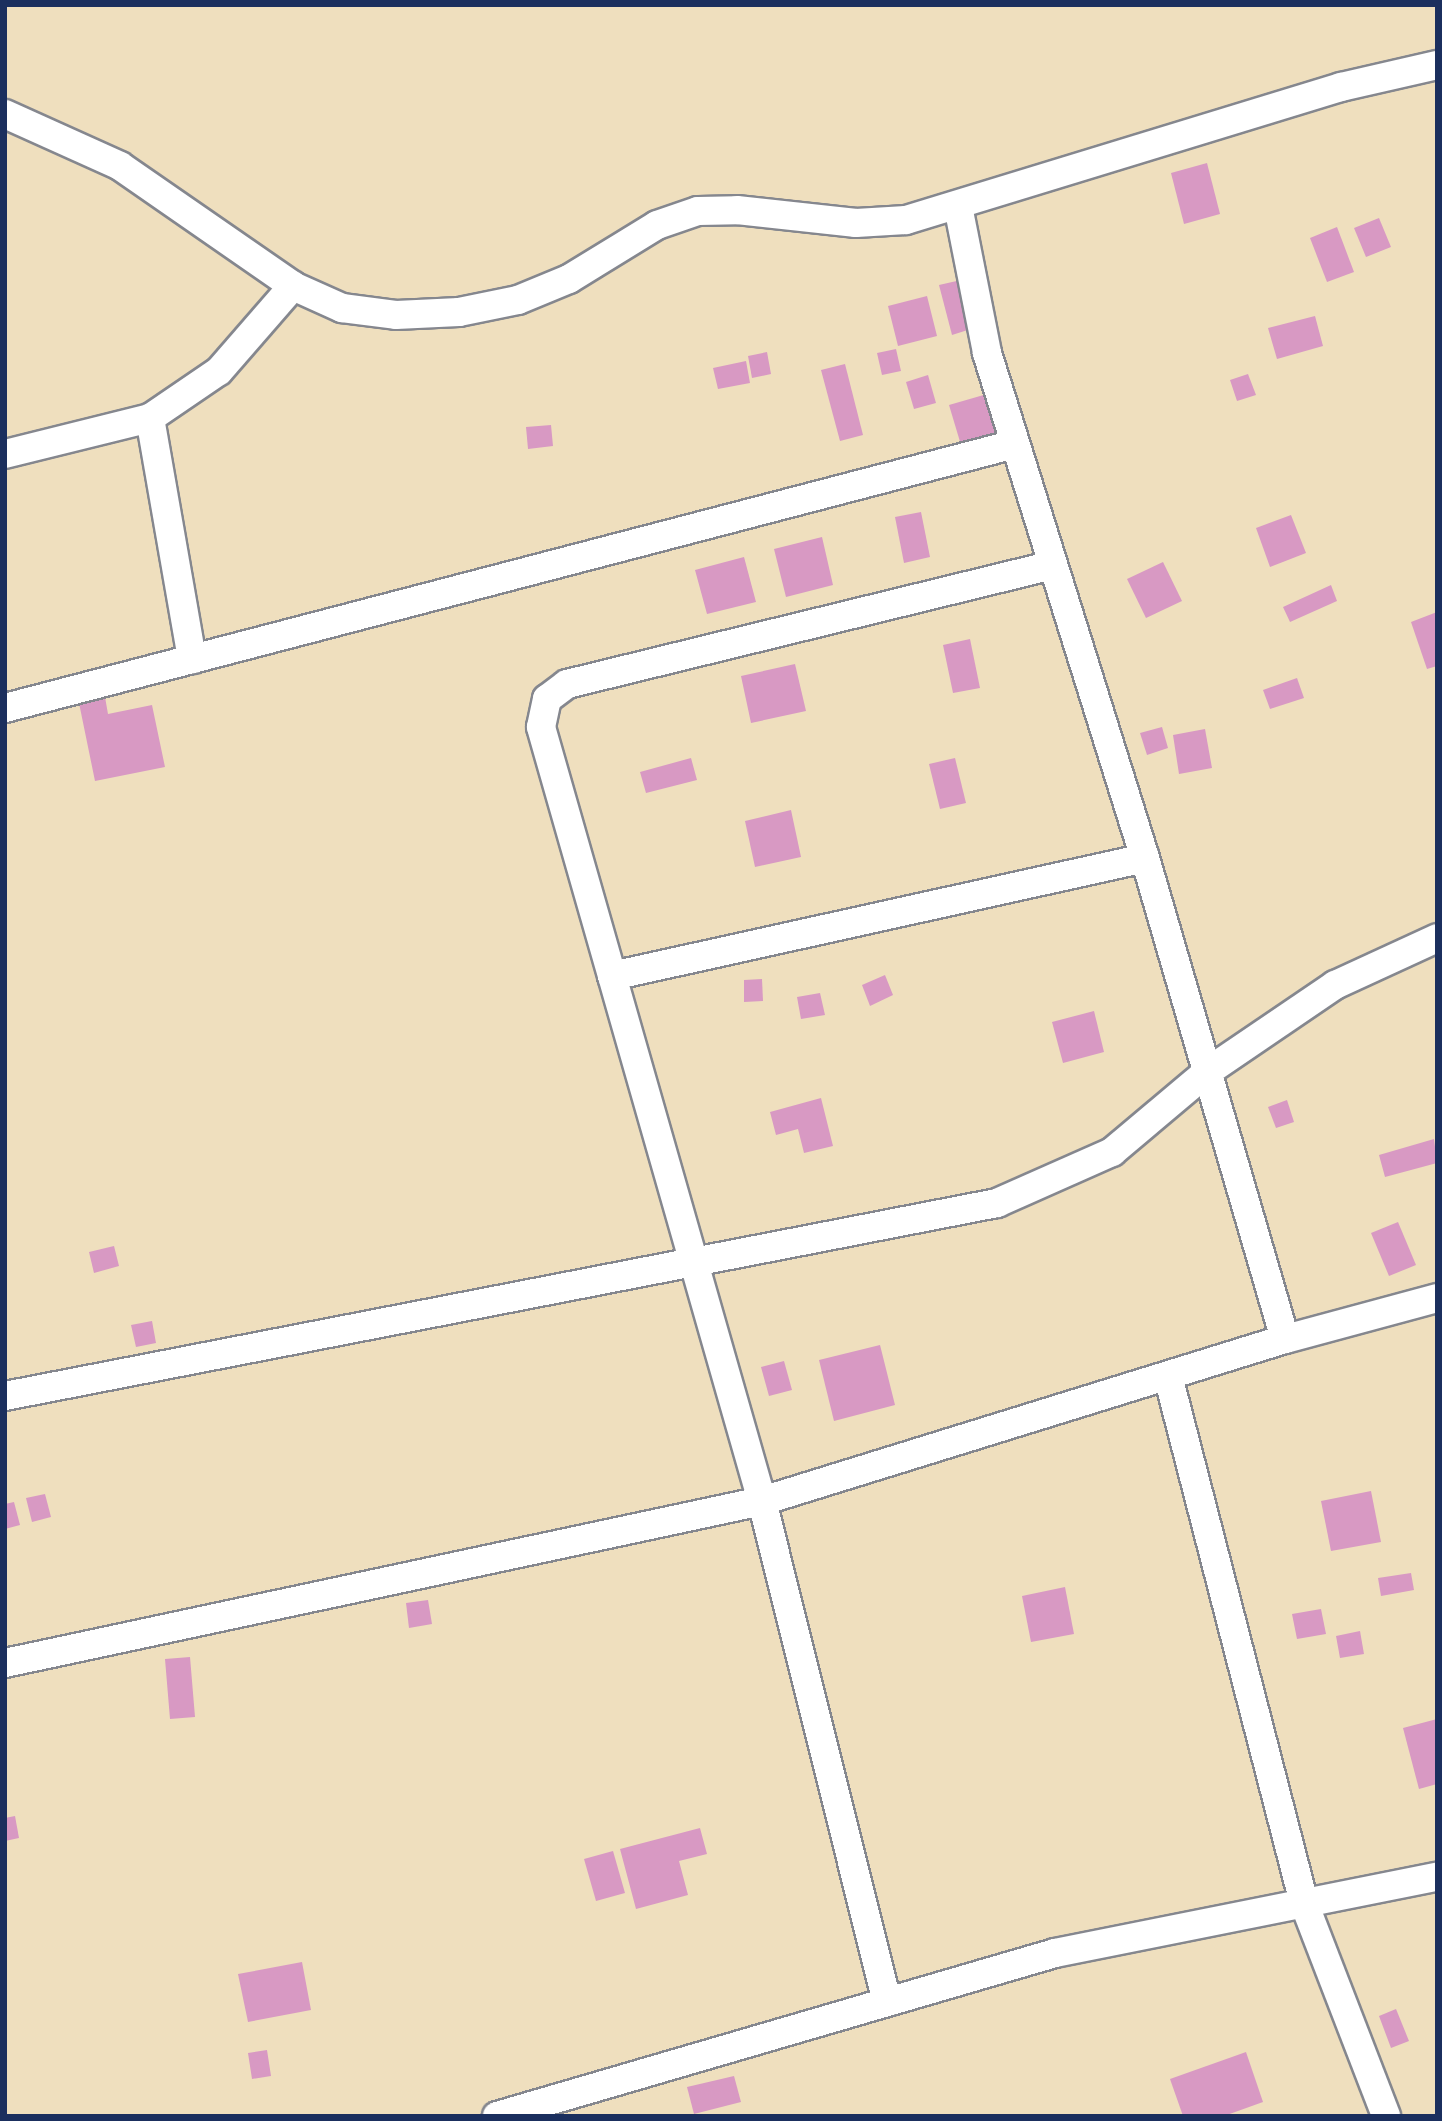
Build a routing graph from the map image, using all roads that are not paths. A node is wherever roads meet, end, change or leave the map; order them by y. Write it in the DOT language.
graph roads {
  1 [pos="1434,73"];
  2 [pos="5,114"];
  3 [pos="958,205"];
  4 [pos="293,286"];
  5 [pos="150,418"];
  6 [pos="1015,444"];
  7 [pos="5,454"];
  8 [pos="1053,565"];
  9 [pos="192,659"];
  10 [pos="5,708"];
  11 [pos="1145,858"];
  12 [pos="1437,938"];
  13 [pos="612,976"];
  14 [pos="1207,1072"];
  15 [pos="694,1264"];
  16 [pos="1437,1298"];
  17 [pos="1285,1339"];
  18 [pos="1168,1376"];
  19 [pos="5,1396"];
  20 [pos="762,1501"];
  21 [pos="5,1663"];
  22 [pos="1437,1877"];
  23 [pos="1304,1903"];
  24 [pos="887,2002"];
  25 [pos="497,2116"];
  26 [pos="1386,2116"];
  1 -- 3 [label="street"];
  2 -- 4 [label="street"];
  3 -- 4 [label="street"];
  3 -- 6 [label="street"];
  4 -- 5 [label="street"];
  5 -- 7 [label="street"];
  5 -- 9 [label="street"];
  6 -- 8 [label="street"];
  6 -- 9 [label="street"];
  8 -- 11 [label="street"];
  8 -- 13 [label="street"];
  9 -- 10 [label="street"];
  11 -- 13 [label="street"];
  11 -- 14 [label="street"];
  12 -- 14 [label="street"];
  13 -- 15 [label="street"];
  14 -- 15 [label="street"];
  14 -- 17 [label="street"];
  15 -- 19 [label="street"];
  15 -- 20 [label="street"];
  16 -- 17 [label="street"];
  17 -- 18 [label="street"];
  18 -- 20 [label="street"];
  18 -- 23 [label="street"];
  20 -- 21 [label="street"];
  20 -- 24 [label="street"];
  22 -- 23 [label="street"];
  23 -- 24 [label="street"];
  23 -- 26 [label="street"];
  24 -- 25 [label="street"];
}
